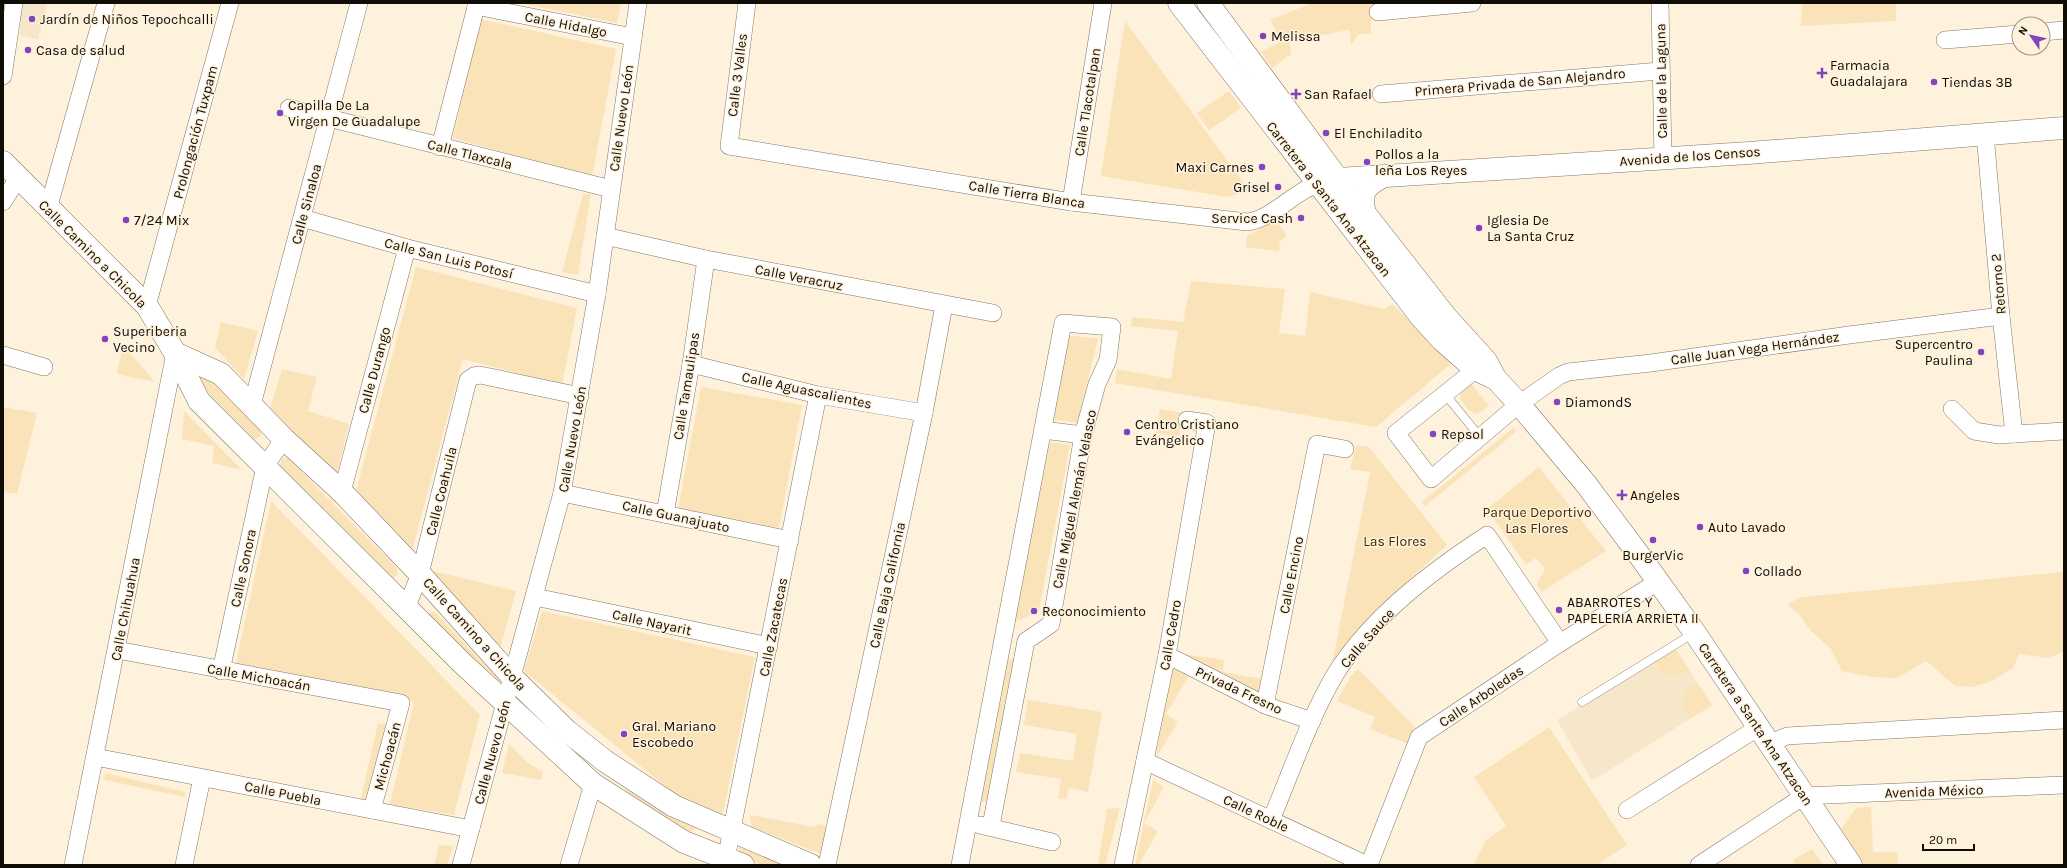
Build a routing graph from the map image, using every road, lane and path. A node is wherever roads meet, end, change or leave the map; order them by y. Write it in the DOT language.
graph roads {
  1 [pos="14,3"];
  2 [pos="106,3"];
  3 [pos="230,3"];
  4 [pos="359,3"];
  5 [pos="638,3"];
  6 [pos="747,3"];
  7 [pos="1103,3"];
  8 [pos="1179,3"];
  9 [pos="1208,3"];
  10 [pos="1472,3"];
  11 [pos="1660,3"];
  12 [pos="476,5"];
  13 [pos="1378,12"];
  14 [pos="2064,30"];
  15 [pos="2051,31"];
  16 [pos="2011,35"];
  17 [pos="633,37"];
  18 [pos="1945,40"];
  19 [pos="1660,71"];
  20 [pos="3,76"];
  21 [pos="1381,94"];
  22 [pos="289,108"];
  23 [pos="329,117"];
  24 [pos="2064,128"];
  25 [pos="1985,134"];
  26 [pos="729,146"];
  27 [pos="440,147"];
  28 [pos="1663,158"];
  29 [pos="8,172"];
  30 [pos="1391,176"];
  31 [pos="1338,179"];
  32 [pos="1316,182"];
  33 [pos="611,189"];
  34 [pos="3,202"];
  35 [pos="1071,202"];
  36 [pos="48,209"];
  37 [pos="302,218"];
  38 [pos="1369,218"];
  39 [pos="605,236"];
  40 [pos="407,248"];
  41 [pos="706,259"];
  42 [pos="597,294"];
  43 [pos="944,305"];
  44 [pos="147,306"];
  45 [pos="993,314"];
  46 [pos="2001,316"];
  47 [pos="175,353"];
  48 [pos="3,355"];
  49 [pos="691,364"];
  50 [pos="44,367"];
  51 [pos="1485,369"];
  52 [pos="1445,394"];
  53 [pos="818,395"];
  54 [pos="580,396"];
  55 [pos="252,404"];
  56 [pos="1519,404"];
  57 [pos="1952,409"];
  58 [pos="924,413"];
  59 [pos="1187,420"];
  60 [pos="1043,430"];
  61 [pos="2064,431"];
  62 [pos="2014,434"];
  63 [pos="1083,436"];
  64 [pos="1480,437"];
  65 [pos="284,438"];
  66 [pos="1345,449"];
  67 [pos="265,466"];
  68 [pos="342,492"];
  69 [pos="562,493"];
  70 [pos="665,514"];
  71 [pos="790,540"];
  72 [pos="420,574"];
  73 [pos="1658,581"];
  74 [pos="535,597"];
  75 [pos="406,606"];
  76 [pos="1695,633"];
  77 [pos="1026,641"];
  78 [pos="1001,643"];
  79 [pos="1560,643"];
  80 [pos="769,646"];
  81 [pos="117,650"];
  82 [pos="1167,655"];
  83 [pos="221,671"];
  84 [pos="513,678"];
  85 [pos="1582,702"];
  86 [pos="401,703"];
  87 [pos="505,704"];
  88 [pos="1265,705"];
  89 [pos="2064,720"];
  90 [pos="1312,721"];
  91 [pos="1765,735"];
  92 [pos="95,757"];
  93 [pos="605,761"];
  94 [pos="1145,761"];
  95 [pos="202,778"];
  96 [pos="593,784"];
  97 [pos="2064,785"];
  98 [pos="1804,796"];
  99 [pos="372,810"];
  100 [pos="1627,810"];
  101 [pos="1272,820"];
  102 [pos="967,823"];
  103 [pos="991,826"];
  104 [pos="471,829"];
  105 [pos="732,832"];
  106 [pos="1052,842"];
  107 [pos="734,862"];
  108 [pos="73,865"];
  109 [pos="184,865"];
  110 [pos="462,865"];
  111 [pos="569,865"];
  112 [pos="811,865"];
  113 [pos="827,865"];
  114 [pos="960,865"];
  115 [pos="1123,865"];
  116 [pos="1368,865"];
  117 [pos="1699,865"];
  118 [pos="1851,865"];
  1 -- 20 [label="street"];
  2 -- 36 [label="street"];
  3 -- 44 [label="street, Prolongación Tuxpam"];
  4 -- 23 [label="street, Calle Sinaloa"];
  5 -- 17 [label="street, Calle Nuevo León"];
  6 -- 26 [label="street, Calle 3 Valles"];
  7 -- 35 [label="street, Calle Tlacotalpan"];
  8 -- 32 [label="street, Carretera a Santa Ana Atzacan"];
  9 -- 31 [label="street, Carretera a Santa Ana Atzacan"];
  10 -- 13 [label="street"];
  11 -- 19 [label="street, Calle de la Laguna"];
  12 -- 17 [label="street, Calle Hidalgo"];
  12 -- 27 [label="street"];
  14 -- 15 [label="street"];
  16 -- 18 [label="street"];
  17 -- 33 [label="street, Calle Nuevo León"];
  19 -- 21 [label="street, Primera Privada de San Alejandro"];
  19 -- 28 [label="street, Calle de la Laguna"];
  22 -- 23 [label="street, Calle Tlaxcala"];
  23 -- 27 [label="street, Calle Tlaxcala"];
  23 -- 37 [label="street, Calle Sinaloa"];
  24 -- 25 [label="street, Avenida de los Censos"];
  25 -- 28 [label="street, Avenida de los Censos"];
  25 -- 46 [label="street, Retorno 2"];
  26 -- 35 [label="street, Calle Tierra Blanca"];
  27 -- 33 [label="street, Calle Tlaxcala"];
  28 -- 30 [label="street, Avenida de los Censos"];
  29 -- 34 [label="street"];
  29 -- 36 [label="street, Calle Camino a Chicola"];
  30 -- 31 [label="street, Avenida de los Censos"];
  30 -- 38 [label="street"];
  31 -- 32 [label="street, Avenida de los Censos"];
  31 -- 38 [label="street, Carretera a Santa Ana Atzacan"];
  32 -- 35 [label="street, Calle Tierra Blanca"];
  32 -- 51 [label="street, Carretera a Santa Ana Atzacan"];
  33 -- 39 [label="street, Calle Nuevo León"];
  36 -- 44 [label="street, Calle Camino a Chicola"];
  37 -- 40 [label="street, Calle San Luis Potosí"];
  37 -- 55 [label="street, Calle Sinaloa"];
  38 -- 51 [label="street, Carretera a Santa Ana Atzacan"];
  39 -- 41 [label="street, Calle Veracruz"];
  39 -- 42 [label="street, Calle Nuevo León"];
  40 -- 42 [label="street, Calle San Luis Potosí"];
  40 -- 68 [label="street, Calle Durango"];
  41 -- 43 [label="street, Calle Veracruz"];
  41 -- 49 [label="street, Calle Tamaulipas"];
  42 -- 54 [label="street, Calle Nuevo León"];
  43 -- 45 [label="street, Calle Veracruz"];
  43 -- 58 [label="street, Calle Baja California"];
  44 -- 47 [label="street, Calle Camino a Chicola"];
  46 -- 56 [label="street, Calle Juan Vega Hernández"];
  46 -- 62 [label="street, Retorno 2"];
  47 -- 55 [label="street, Calle Camino a Chicola"];
  47 -- 67 [label="street, Calle Camino a Chicola"];
  47 -- 81 [label="street, Calle Chihuahua"];
  48 -- 50 [label="street"];
  49 -- 53 [label="street, Calle Aguascalientes"];
  49 -- 70 [label="street, Calle Tamaulipas"];
  51 -- 52 [label="street"];
  51 -- 56 [label="street, Carretera a Santa Ana Atzacan"];
  52 -- 64 [label="lane"];
  52 -- 64 [label="street, Calle Juan Vega Hernández"];
  53 -- 58 [label="street, Calle Aguascalientes"];
  53 -- 71 [label="street, Calle Zacatecas"];
  54 -- 69 [label="street, Calle Nuevo León"];
  54 -- 72 [label="street, Calle Coahuila"];
  55 -- 65 [label="street, Calle Camino a Chicola"];
  56 -- 64 [label="street, Calle Juan Vega Hernández"];
  56 -- 73 [label="street, Carretera a Santa Ana Atzacan"];
  57 -- 62 [label="street"];
  58 -- 113 [label="street, Calle Baja California"];
  59 -- 82 [label="street, Calle Cedro"];
  60 -- 63 [label="street"];
  60 -- 63 [label="street, Calle Miguel Alemán Velasco"];
  60 -- 78 [label="street"];
  61 -- 62 [label="street"];
  63 -- 77 [label="street, Calle Miguel Alemán Velasco"];
  65 -- 67 [label="street"];
  65 -- 68 [label="street, Calle Camino a Chicola"];
  66 -- 88 [label="street, Calle Encino"];
  67 -- 75 [label="street, Calle Camino a Chicola"];
  67 -- 83 [label="street, Calle Sonora"];
  68 -- 72 [label="street, Calle Camino a Chicola"];
  69 -- 70 [label="street, Calle Guanajuato"];
  69 -- 74 [label="street, Calle Nuevo León"];
  70 -- 71 [label="street, Calle Guanajuato"];
  71 -- 80 [label="street, Calle Zacatecas"];
  72 -- 75 [label="street, Calle Coahuila"];
  72 -- 84 [label="street, Calle Camino a Chicola"];
  73 -- 76 [label="street, Carretera a Santa Ana Atzacan"];
  73 -- 79 [label="street, Calle Arboledas"];
  74 -- 80 [label="street, Calle Nayarit"];
  74 -- 84 [label="street, Calle Nuevo León"];
  75 -- 87 [label="street, Calle Camino a Chicola"];
  76 -- 85 [label="lane"];
  76 -- 91 [label="street, Carretera a Santa Ana Atzacan"];
  77 -- 78 [label="street"];
  77 -- 103 [label="street"];
  78 -- 102 [label="street"];
  79 -- 90 [label="street, Calle Sauce"];
  79 -- 116 [label="street, Calle Arboledas"];
  80 -- 105 [label="street, Calle Zacatecas"];
  81 -- 83 [label="street, Calle Michoacán"];
  81 -- 92 [label="street, Calle Chihuahua"];
  82 -- 88 [label="street, Privada Fresno"];
  82 -- 94 [label="street, Calle Cedro"];
  83 -- 86 [label="street, Calle Michoacán"];
  84 -- 87 [label="street, Calle Nuevo León"];
  84 -- 93 [label="street, Calle Camino a Chicola"];
  86 -- 99 [label="street, Michoacán"];
  87 -- 96 [label="street, Calle Camino a Chicola"];
  87 -- 104 [label="street, Calle Nuevo León"];
  88 -- 90 [label="street, Privada Fresno"];
  89 -- 91 [label="street"];
  90 -- 101 [label="street, Calle Sauce"];
  91 -- 98 [label="street, Carretera a Santa Ana Atzacan"];
  91 -- 100 [label="street"];
  92 -- 95 [label="street, Calle Puebla"];
  92 -- 108 [label="street, Calle Chihuahua"];
  93 -- 96 [label="street"];
  93 -- 105 [label="street, Calle Camino a Chicola"];
  94 -- 101 [label="street, Calle Roble"];
  94 -- 115 [label="street, Calle Cedro"];
  95 -- 99 [label="street, Calle Puebla"];
  95 -- 109 [label="street"];
  96 -- 107 [label="street, Calle Camino a Chicola"];
  96 -- 111 [label="street"];
  97 -- 98 [label="street, Avenida México"];
  98 -- 117 [label="street"];
  98 -- 118 [label="street, Carretera a Santa Ana Atzacan"];
  99 -- 104 [label="street, Calle Puebla"];
  101 -- 116 [label="street, Calle Roble"];
  102 -- 103 [label="street"];
  102 -- 114 [label="street"];
  103 -- 106 [label="street"];
  104 -- 110 [label="street, Calle Nuevo León"];
  105 -- 107 [label="street, Calle Zacatecas"];
  105 -- 112 [label="street, Calle Camino a Chicola"];
}
